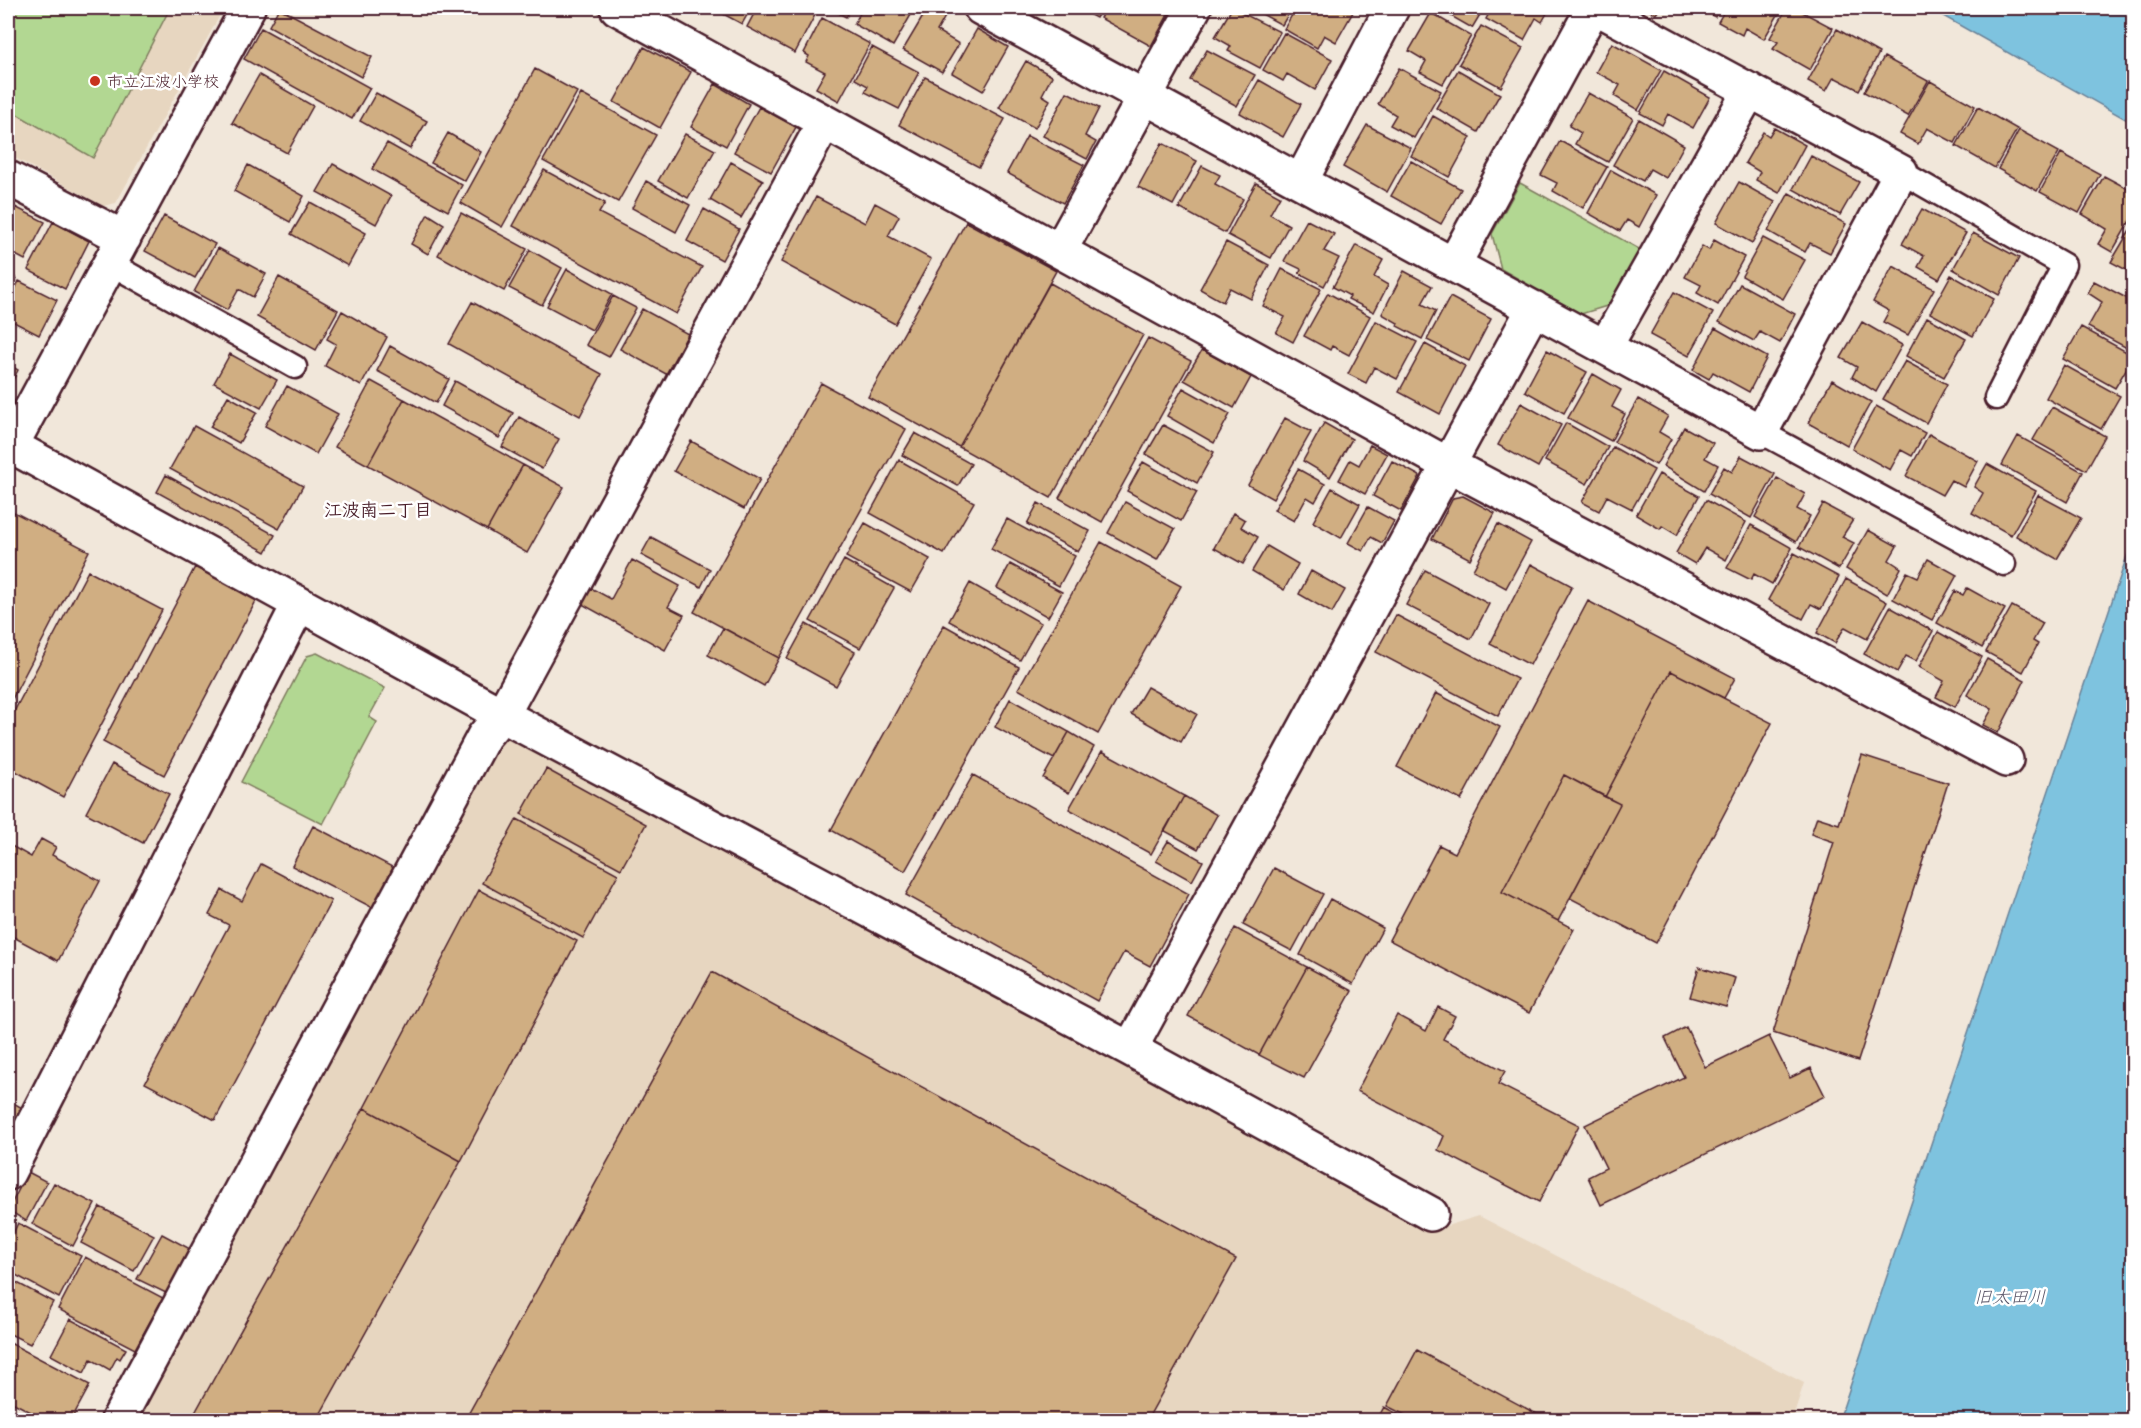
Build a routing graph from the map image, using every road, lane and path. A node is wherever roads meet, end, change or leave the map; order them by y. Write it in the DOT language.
graph roads {
  1 [pos="248,8"];
  2 [pos="617,8"];
  3 [pos="981,8"];
  4 [pos="1194,8"];
  5 [pos="1392,8"];
  6 [pos="1595,8"];
  7 [pos="1750,90"];
  8 [pos="1144,97"];
  9 [pos="824,123"];
  10 [pos="1901,172"];
  11 [pos="8,178"];
  12 [pos="1301,181"];
  13 [pos="1060,250"];
  14 [pos="117,251"];
  15 [pos="1454,264"];
  16 [pos="1534,308"];
  17 [pos="1605,347"];
  18 [pos="295,367"];
  19 [pos="1996,398"];
  20 [pos="1761,432"];
  21 [pos="9,445"];
  22 [pos="1449,465"];
  23 [pos="2004,564"];
  24 [pos="299,604"];
  25 [pos="502,715"];
  26 [pos="2006,760"];
  27 [pos="1130,1049"];
  28 [pos="8,1173"];
  29 [pos="1431,1214"];
  30 [pos="118,1420"];
  1 -- 14 [label="street"];
  2 -- 9 [label="street"];
  3 -- 8 [label="street"];
  4 -- 8 [label="street"];
  5 -- 12 [label="street"];
  6 -- 7 [label="street"];
  6 -- 15 [label="street"];
  7 -- 10 [label="street"];
  7 -- 17 [label="street"];
  8 -- 12 [label="street"];
  8 -- 13 [label="street"];
  9 -- 13 [label="street"];
  9 -- 25 [label="street"];
  10 -- 19 [label="lane"];
  10 -- 20 [label="street"];
  11 -- 14 [label="street"];
  12 -- 15 [label="street"];
  13 -- 22 [label="street"];
  14 -- 18 [label="lane"];
  14 -- 21 [label="street"];
  15 -- 16 [label="street"];
  16 -- 17 [label="street"];
  16 -- 22 [label="street"];
  17 -- 20 [label="street"];
  20 -- 23 [label="lane"];
  21 -- 24 [label="street"];
  22 -- 26 [label="street"];
  22 -- 27 [label="street"];
  24 -- 25 [label="street"];
  24 -- 28 [label="street"];
  25 -- 27 [label="street"];
  25 -- 30 [label="street"];
  27 -- 29 [label="street"];
}
